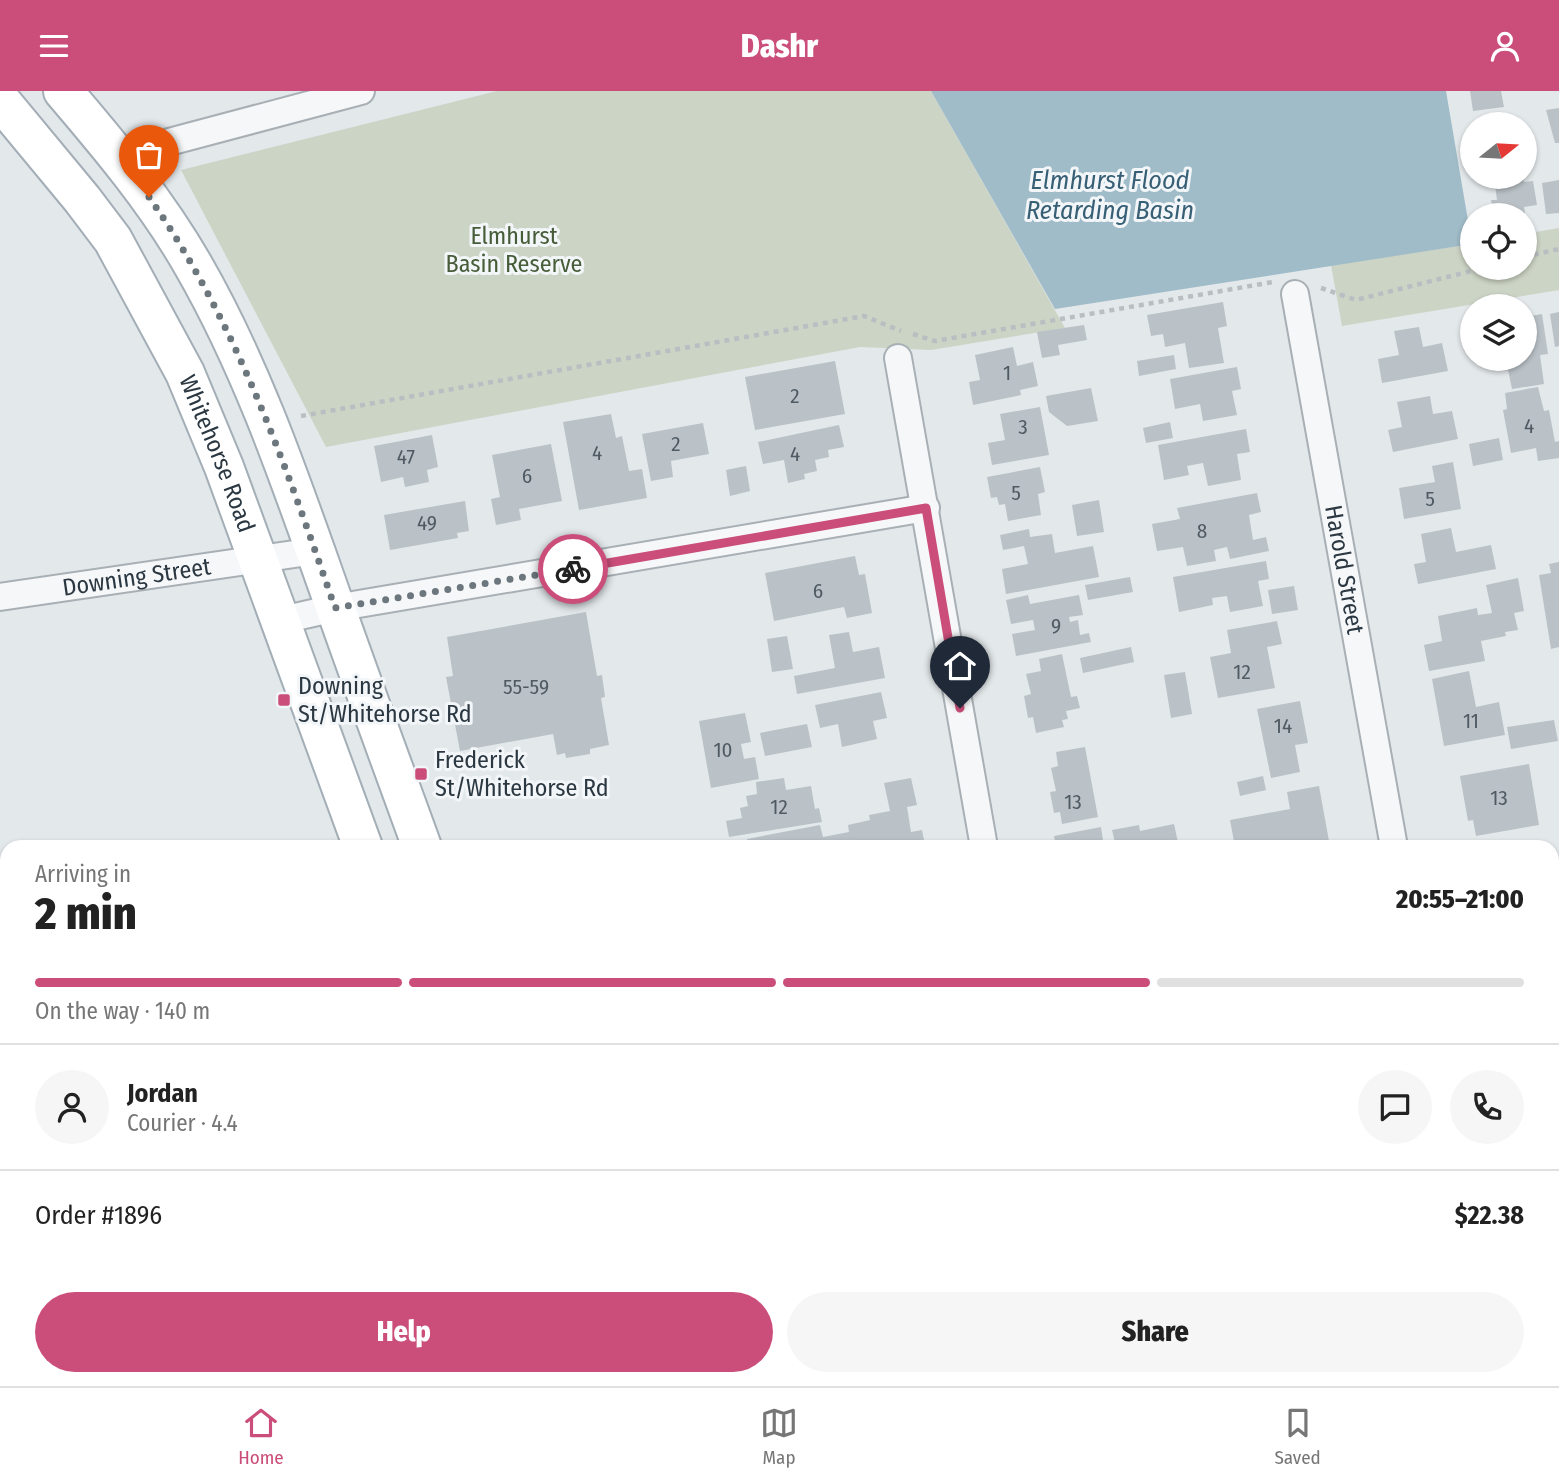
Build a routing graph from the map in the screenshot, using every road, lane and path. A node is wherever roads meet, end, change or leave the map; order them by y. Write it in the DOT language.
graph roads {
  1 [pos="63,91"];
  2 [pos="361,91"];
  3 [pos="0,100"];
  4 [pos="126,165"];
  5 [pos="1559,249"];
  6 [pos="1537,254"];
  7 [pos="1295,294"];
  8 [pos="898,358"];
  9 [pos="926,508"];
  10 [pos="315,551"];
  11 [pos="258,560"];
  12 [pos="0,597"];
  13 [pos="335,608"];
  14 [pos="282,620"];
  15 [pos="361,840"];
  16 [pos="419,840"];
  17 [pos="983,840"];
  18 [pos="1393,840"];
  1 -- 4 [label="main road"];
  2 -- 4 [label="street"];
  3 -- 11 [label="main road, Whitehorse Road"];
  4 -- 10 [label="main road"];
  5 -- 6 [label="path"];
  7 -- 18 [label="street, Harold Street"];
  8 -- 9 [label="street"];
  9 -- 13 [label="street"];
  9 -- 17 [label="street"];
  10 -- 11 [label="street, Downing Street"];
  10 -- 13 [label="main road"];
  11 -- 12 [label="street, Downing Street"];
  11 -- 14 [label="main road, Whitehorse Road"];
  13 -- 14 [label="street"];
  13 -- 16 [label="main road"];
  14 -- 15 [label="main road, Whitehorse Road"];
}
